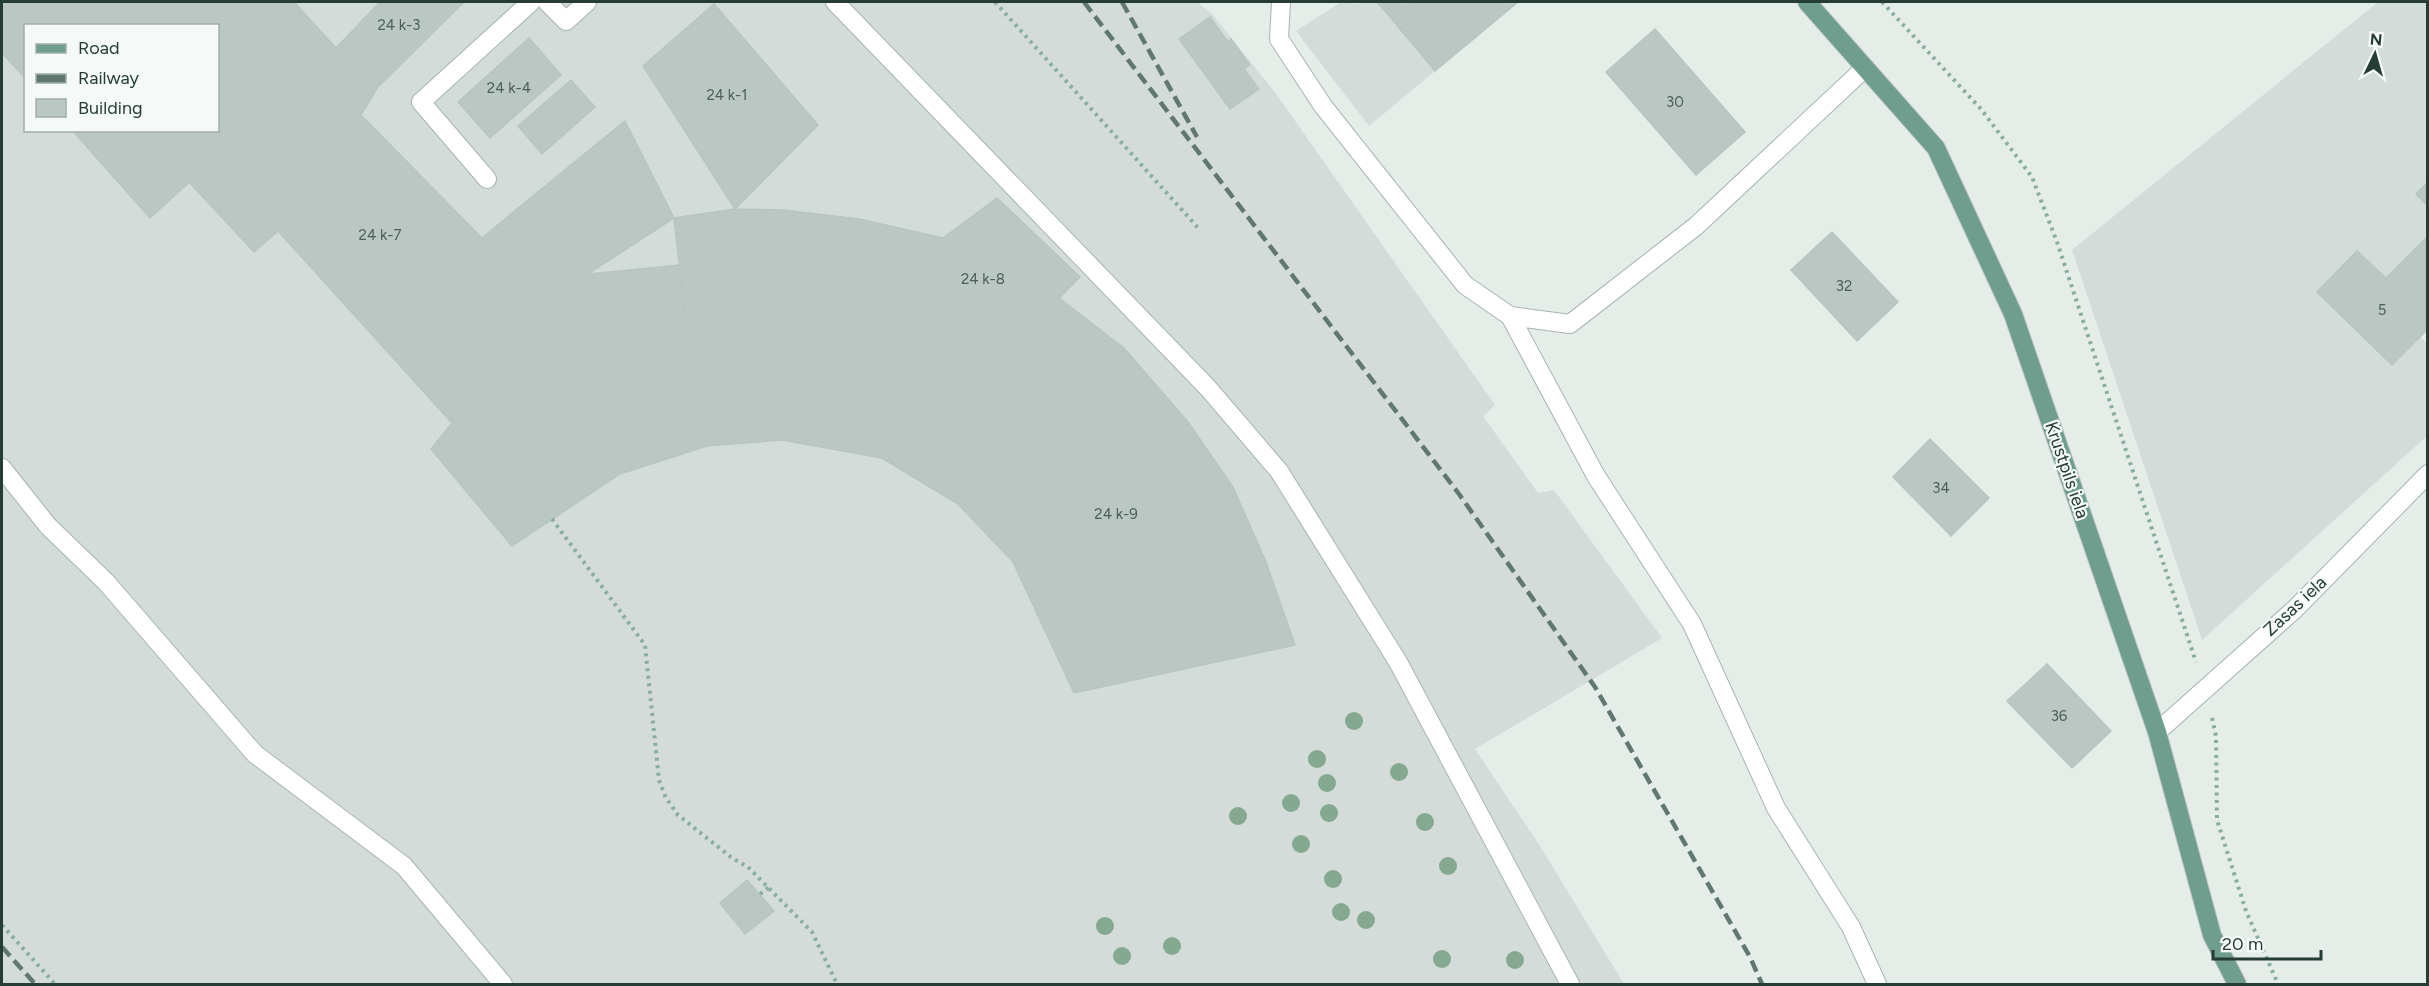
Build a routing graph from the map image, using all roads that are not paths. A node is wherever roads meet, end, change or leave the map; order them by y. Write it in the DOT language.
graph roads {
  1 [pos="531,2"];
  2 [pos="547,2"];
  3 [pos="587,2"];
  4 [pos="835,2"];
  5 [pos="1281,2"];
  6 [pos="1807,2"];
  7 [pos="1865,68"];
  8 [pos="487,179"];
  9 [pos="1510,315"];
  10 [pos="2,468"];
  11 [pos="2427,474"];
  12 [pos="2157,732"];
  13 [pos="503,984"];
  14 [pos="1570,984"];
  15 [pos="1877,984"];
  16 [pos="2237,984"];
  1 -- 8 [label="street"];
  2 -- 3 [label="street"];
  4 -- 14 [label="street"];
  5 -- 9 [label="street"];
  6 -- 7 [label="main road, Krustpils iela"];
  7 -- 9 [label="street"];
  7 -- 12 [label="main road, Krustpils iela"];
  9 -- 15 [label="street"];
  10 -- 13 [label="street"];
  11 -- 12 [label="street, Zasas iela"];
  12 -- 16 [label="main road, Krustpils iela"];
}
